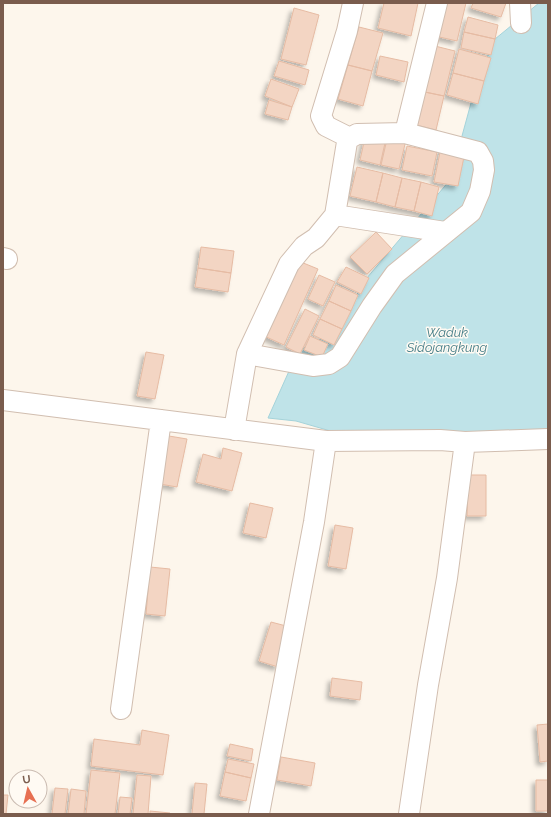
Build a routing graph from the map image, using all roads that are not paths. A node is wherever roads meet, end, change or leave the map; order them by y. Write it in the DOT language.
graph roads {
  1 [pos="353,3"];
  2 [pos="437,3"];
  3 [pos="520,3"];
  4 [pos="521,23"];
  5 [pos="405,133"];
  6 [pos="350,138"];
  7 [pos="335,215"];
  8 [pos="445,232"];
  9 [pos="247,354"];
  10 [pos="3,400"];
  11 [pos="161,420"];
  12 [pos="234,430"];
  13 [pos="548,439"];
  14 [pos="326,441"];
  15 [pos="465,442"];
  16 [pos="121,710"];
  17 [pos="259,814"];
  18 [pos="409,814"];
  1 -- 6 [label="street"];
  2 -- 5 [label="street"];
  3 -- 4 [label="street"];
  5 -- 6 [label="street"];
  5 -- 8 [label="street"];
  6 -- 7 [label="street"];
  7 -- 8 [label="street"];
  7 -- 9 [label="street"];
  8 -- 9 [label="street"];
  9 -- 12 [label="street"];
  10 -- 11 [label="street"];
  11 -- 12 [label="street"];
  11 -- 16 [label="street"];
  12 -- 14 [label="street"];
  13 -- 15 [label="street"];
  14 -- 15 [label="street"];
  14 -- 17 [label="street"];
  15 -- 18 [label="street"];
}
